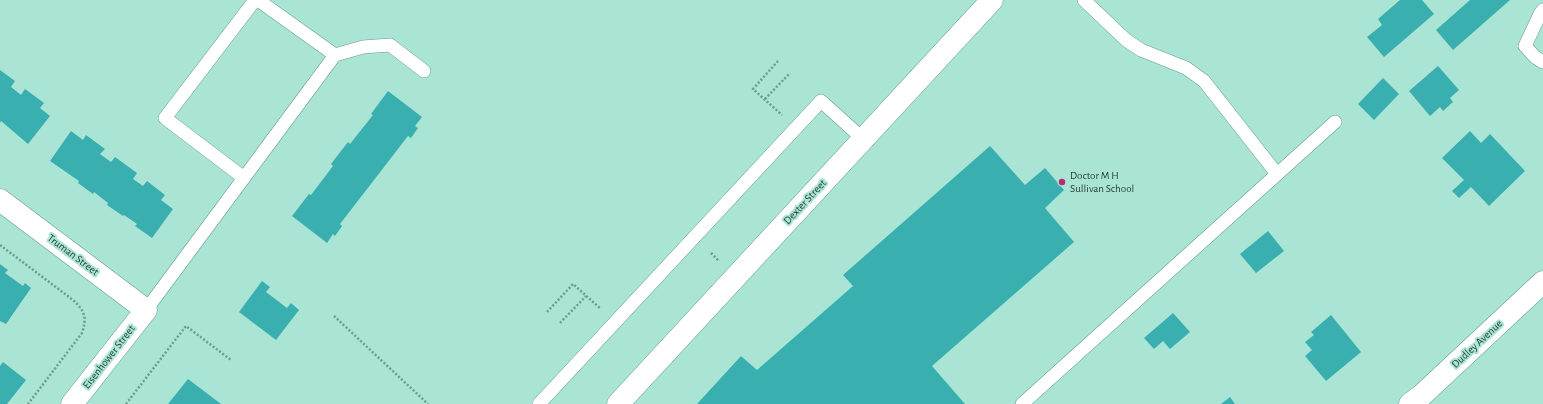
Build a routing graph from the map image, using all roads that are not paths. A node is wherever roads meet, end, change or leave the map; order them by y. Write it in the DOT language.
graph roads {
  1 [pos="255,0"];
  2 [pos="258,0"];
  3 [pos="992,0"];
  4 [pos="1084,0"];
  5 [pos="1543,10"];
  6 [pos="335,56"];
  7 [pos="1543,62"];
  8 [pos="424,71"];
  9 [pos="1335,122"];
  10 [pos="863,139"];
  11 [pos="1277,174"];
  12 [pos="244,178"];
  13 [pos="0,200"];
  14 [pos="1543,282"];
  15 [pos="146,310"];
  16 [pos="72,404"];
  17 [pos="539,404"];
  18 [pos="618,404"];
  19 [pos="1022,404"];
  20 [pos="1410,404"];
  1 -- 12 [label="lane"];
  2 -- 6 [label="lane"];
  3 -- 10 [label="street, Dexter Street"];
  4 -- 11 [label="lane"];
  5 -- 7 [label="lane"];
  6 -- 8 [label="lane"];
  6 -- 12 [label="lane"];
  9 -- 11 [label="lane"];
  10 -- 17 [label="lane"];
  10 -- 18 [label="street, Dexter Street"];
  11 -- 19 [label="lane"];
  12 -- 15 [label="lane"];
  13 -- 15 [label="street, Truman Street"];
  14 -- 20 [label="street, Dudley Avenue"];
  15 -- 16 [label="street, Eisenhower Street"];
}
